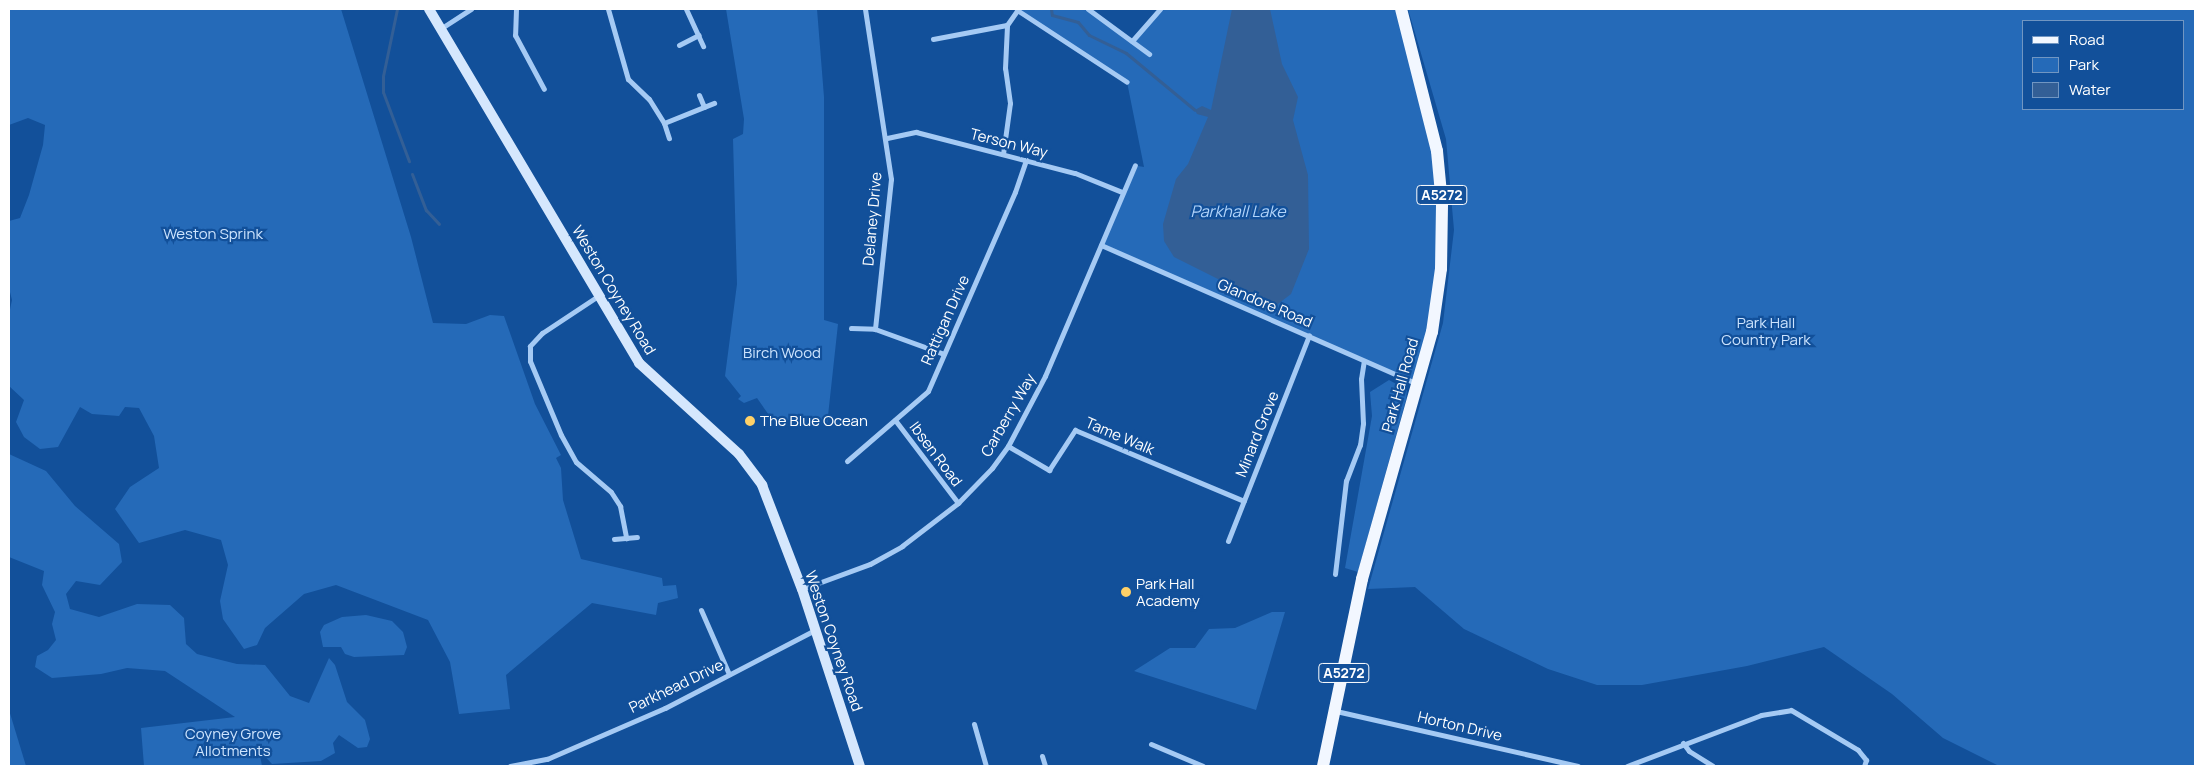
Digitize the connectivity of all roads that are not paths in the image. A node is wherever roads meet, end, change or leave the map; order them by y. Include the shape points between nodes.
1 (429, 9) edge
2 (471, 9) edge
3 (516, 9) edge
4 (608, 9) edge
5 (686, 9) edge
6 (865, 9) edge
7 (1088, 9) edge
8 (1160, 9) edge
9 (1401, 9) edge
10 (1017, 10) edge
11 (1007, 25) junction
12 (440, 28) junction
13 (699, 35) junction
14 (933, 39) dead end
15 (1132, 41) junction
16 (679, 45) dead end
17 (703, 46) dead end
18 (1149, 54) dead end
19 (1127, 82) dead end
20 (544, 88) dead end
21 (699, 96) dead end
22 (714, 103) dead end
23 (704, 107) junction
24 (664, 123) junction
25 (669, 138) dead end
26 (886, 138) junction
27 (1003, 154) junction
28 (1026, 160) junction
29 (1135, 165) dead end
30 (1122, 192) junction
31 (1101, 245) junction
32 (598, 296) junction
33 (851, 328) dead end
34 (875, 329) junction
35 (1309, 335) junction
36 (944, 354) junction
37 (1364, 361) junction
38 (1418, 384) junction
39 (895, 420) junction
40 (1008, 446) junction
41 (847, 461) dead end
42 (1244, 501) junction
43 (958, 503) junction
44 (637, 537) dead end
45 (626, 538) junction
46 (614, 539) dead end
47 (1228, 541) dead end
48 (1334, 574) dead end
49 (802, 589) junction
50 (702, 610) dead end
51 (815, 630) junction
52 (729, 674) junction
53 (1336, 710) junction
54 (974, 724) dead end
55 (1683, 743) junction
56 (1151, 744) dead end
57 (1042, 756) dead end
58 (537, 765) edge
59 (1197, 765) edge
60 (510, 766) edge
61 (860, 766) edge
62 (986, 766) edge
63 (1045, 766) edge
64 (1203, 766) edge
65 (1323, 766) edge
66 (1578, 766) edge
67 (1627, 766) edge
68 (1713, 766) edge
69 (1864, 766) edge

1 - 12 street, Weston Coyney Road
2 - 12 street
3 - 20 street via 515,35
4 - 24 street via 628,79 649,99
5 - 13 street
6 - 26 street, Delaney Drive
7 - 15 street
8 - 15 street
9 - 38 main road, Park Hall Road / A5272 via 1431,120 1442,204 1441,269 1432,332
10 - 11 street
10 - 19 street
11 - 14 street
11 - 27 street via 1006,68 1010,108
12 - 32 street, Weston Coyney Road
13 - 16 street
13 - 17 street
15 - 18 street
21 - 23 street
22 - 23 street
23 - 24 street
24 - 25 street
26 - 27 street, Terson Way via 916,132
26 - 34 street, Delaney Drive via 890,179
27 - 28 street, Terson Way
28 - 30 street, Terson Way via 1075,173
28 - 36 street, Rattigan Drive
29 - 30 street, Carberry Way
30 - 31 street, Carberry Way
31 - 35 street, Glandore Road
31 - 40 street, Carberry Way via 1045,376
32 - 45 street via 542,333 530,346 530,360 561,435 576,462 611,492 620,506
32 - 49 street, Weston Coyney Road via 639,363 739,454 762,485
33 - 34 street
34 - 36 street
35 - 37 street, Glandore Road
35 - 42 street, Minard Grove
36 - 39 street, Rattigan Drive via 928,391
37 - 38 street, Glandore Road
37 - 48 street, Park Hall Road via 1360,445 1346,481
38 - 53 main road, Park Hall Road / A5272 via 1362,579
39 - 41 street, Rattigan Drive
39 - 43 street, Ibsen Road
40 - 42 street, Tame Walk via 1049,470 1075,430
40 - 43 street, Carberry Way
42 - 47 street, Minard Grove
43 - 49 street, Carberry Way via 902,546 870,564
44 - 45 street
45 - 46 street
49 - 51 street, Weston Coyney Road
50 - 52 street
51 - 52 street, Parkhead Drive
51 - 61 street, Weston Coyney Road
52 - 58 street, Parkhead Drive via 665,708
53 - 65 main road, Park Hall Road / A5272
53 - 66 street, Horton Drive
54 - 62 street
55 - 67 street
55 - 68 street via 1689,751
55 - 69 street via 1761,715 1791,710 1846,741 1866,760
56 - 59 street
57 - 63 street
58 - 60 street, Parkhead Drive
59 - 64 street

